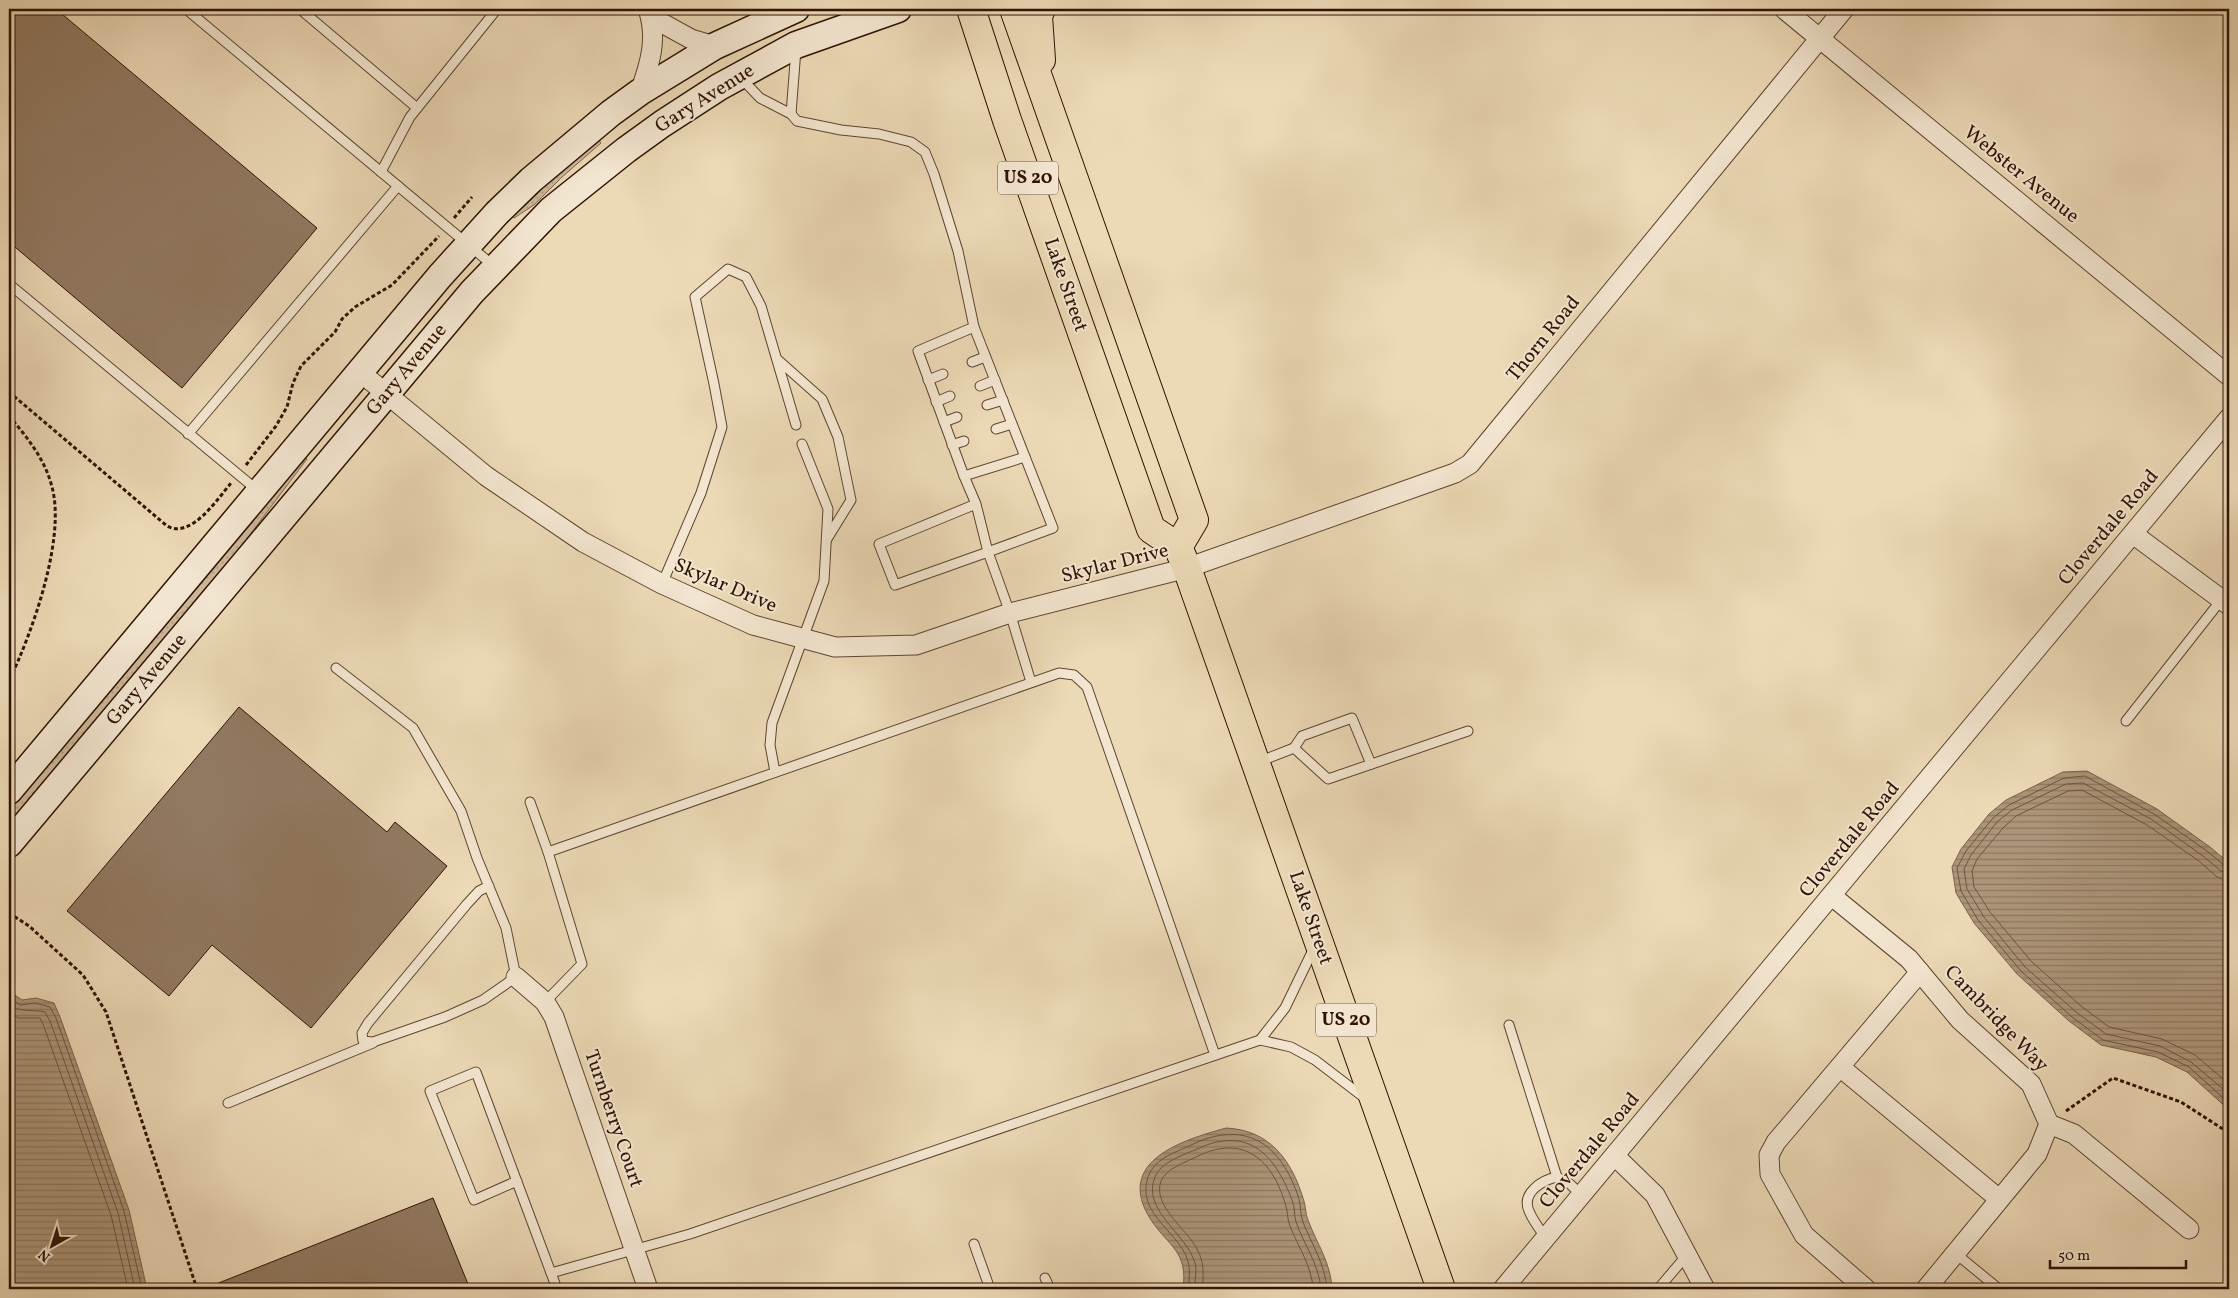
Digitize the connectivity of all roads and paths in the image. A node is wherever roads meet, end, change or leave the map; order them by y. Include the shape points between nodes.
1 (186, 9) edge
2 (300, 9) edge
3 (317, 9) edge
4 (497, 9) edge
5 (796, 9) edge
6 (898, 9) edge
7 (971, 9) edge
8 (1014, 9) edge
9 (1041, 9) edge
10 (1784, 9) edge
11 (1844, 9) edge
12 (649, 13) edge
13 (310, 17) junction
14 (1820, 38) junction
15 (796, 45) junction
16 (715, 46) junction
17 (740, 76) junction
18 (640, 92) junction
19 (1046, 104) junction
20 (417, 108) junction
21 (791, 114) junction
22 (381, 172) junction
23 (398, 186) junction
24 (468, 244) junction
25 (424, 253) dead end
26 (495, 267) junction
27 (9, 284) edge
28 (974, 326) junction
29 (985, 357) junction
30 (777, 359) junction
31 (972, 362) dead end
32 (360, 372) junction
33 (943, 374) dead end
34 (2229, 376) edge
35 (928, 380) junction
36 (995, 380) junction
37 (980, 386) dead end
38 (9, 392) edge
39 (386, 396) junction
40 (950, 396) dead end
41 (1002, 400) junction
42 (936, 402) junction
43 (987, 405) dead end
44 (9, 416) edge
45 (957, 417) dead end
46 (2229, 418) edge
47 (944, 422) junction
48 (1012, 424) junction
49 (796, 425) dead end
50 (996, 430) dead end
51 (188, 434) junction
52 (964, 440) dead end
53 (802, 444) dead end
54 (952, 445) junction
55 (254, 456) dead end
56 (1025, 456) junction
57 (964, 476) junction
58 (225, 491) dead end
59 (260, 492) junction
60 (976, 504) junction
61 (2133, 534) junction
62 (826, 539) junction
63 (988, 552) junction
64 (1182, 558) junction
65 (662, 584) junction
66 (2227, 598) edge
67 (1010, 613) junction
68 (804, 639) junction
69 (336, 668) dead end
70 (9, 681) edge
71 (1031, 682) junction
72 (2126, 720) dead end
73 (1468, 731) dead end
74 (1294, 748) junction
75 (1255, 763) junction
76 (1371, 764) junction
77 (776, 772) junction
78 (9, 791) edge
79 (530, 802) dead end
80 (9, 844) edge
81 (548, 852) junction
82 (489, 886) junction
83 (1832, 896) junction
84 (9, 913) edge
85 (1318, 941) junction
86 (1920, 972) junction
87 (516, 977) junction
88 (545, 1002) junction
89 (1509, 1025) dead end
90 (1260, 1040) junction
91 (373, 1042) junction
92 (1215, 1055) junction
93 (1840, 1067) junction
94 (228, 1103) dead end
95 (1377, 1108) junction
96 (2049, 1124) junction
97 (2229, 1133) edge
98 (1616, 1156) junction
99 (1557, 1177) junction
100 (517, 1181) junction
101 (1582, 1196) junction
102 (1999, 1199) junction
103 (2189, 1229) dead end
104 (1546, 1239) junction
105 (974, 1244) dead end
106 (634, 1249) junction
107 (1955, 1253) junction
108 (1687, 1255) junction
109 (551, 1273) junction
110 (1045, 1278) dead end
111 (197, 1289) edge
112 (557, 1289) edge
113 (648, 1289) edge
114 (990, 1289) edge
115 (1050, 1289) edge
116 (1441, 1289) edge
117 (1503, 1289) edge
118 (1658, 1289) edge
119 (1705, 1289) edge
120 (1866, 1289) edge
121 (1926, 1289) edge
122 (1998, 1289) edge

1 - 22 lane
2 - 13 lane
3 - 13 lane
4 - 20 lane
5 - 16 main road, Gary Avenue
6 - 15 main road, Gary Avenue
7 - 64 main road, Lake Street / US 20 via 1151,529
8 - 19 main road, US 20
9 - 19 main road via 1038,16
10 - 14 street, Webster Avenue
11 - 14 street, Thorn Road
12 - 16 street via 691,40
12 - 18 street via 653,50
13 - 20 lane
14 - 34 street, Webster Avenue
14 - 64 street, Thorn Road via 1470,464 1455,473
15 - 17 main road, Gary Avenue
15 - 21 lane
16 - 18 main road, Gary Avenue
17 - 21 lane via 760,98
17 - 26 main road, Gary Avenue via 626,150 551,210
18 - 24 main road, Gary Avenue via 530,180
19 - 64 main road, US 20 via 1194,520
20 - 22 lane
21 - 28 lane via 797,121 911,142 924,152 958,251
22 - 23 lane
23 - 24 lane
23 - 51 lane
24 - 26 lane
24 - 32 main road, Gary Avenue
25 - 55 path via 392,285 355,307 301,366 287,407
26 - 39 main road, Gary Avenue
27 - 51 lane
28 - 29 lane
28 - 35 lane via 918,350
29 - 31 lane
29 - 36 lane
30 - 49 lane
30 - 62 lane via 822,399 838,437 851,500
30 - 65 lane via 757,299 746,277 728,269 695,297 722,426 702,493
32 - 39 street, Skylar Drive
32 - 59 main road, Gary Avenue
33 - 35 lane
35 - 42 lane
36 - 37 lane
36 - 41 lane
38 - 58 path via 174,530 190,527
39 - 65 street, Skylar Drive via 486,476 583,542
39 - 80 main road, Gary Avenue
40 - 42 lane
41 - 43 lane
41 - 48 lane
42 - 47 lane
44 - 70 path via 46,469 52,488 55,525 33,622
45 - 47 lane
46 - 61 street, Cloverdale Road
47 - 54 lane
48 - 50 lane
48 - 56 lane
51 - 59 lane
52 - 54 lane
53 - 62 lane via 828,510
54 - 57 lane
56 - 57 lane
56 - 63 lane via 1053,528
57 - 60 lane
59 - 78 main road, Gary Avenue
60 - 63 lane
60 - 63 lane via 880,544 895,585
61 - 66 street
61 - 83 street, Cloverdale Road
62 - 68 lane via 824,582
63 - 67 lane
64 - 67 street, Skylar Drive
64 - 75 main road, Lake Street / US 20
65 - 68 street, Skylar Drive via 753,626
66 - 72 lane
67 - 68 street, Skylar Drive via 916,645 835,647
67 - 71 lane
68 - 77 lane via 772,723 770,745
69 - 82 lane via 413,728 461,811
71 - 77 lane
71 - 92 lane via 1059,672 1074,675 1087,687
73 - 76 lane
74 - 75 lane
74 - 76 lane via 1328,779
74 - 76 lane via 1302,736 1352,718
75 - 85 main road, Lake Street / US 20
77 - 81 lane
79 - 81 lane
81 - 88 lane via 582,964
82 - 87 lane via 506,928
82 - 91 lane via 467,904 368,1023 362,1033 363,1041
83 - 86 street, Cambridge Way
83 - 98 street, Cloverdale Road
84 - 111 path via 83,975 106,1012
85 - 90 lane via 1285,1008
85 - 95 main road, Lake Street / US 20
86 - 93 street
86 - 96 street, Cambridge Way via 1960,1020 2031,1084
87 - 88 street, Turnberry Court
87 - 91 lane via 483,1000
88 - 106 street, Turnberry Court via 554,1017
89 - 99 lane
90 - 92 lane
90 - 95 lane via 1291,1047 1315,1060
91 - 94 lane
92 - 106 lane via 690,1234
93 - 102 street
93 - 120 street via 1776,1142 1769,1155 1770,1174 1804,1235
95 - 116 main road, Lake Street / US 20
96 - 97 path via 2113,1078 2181,1102
96 - 102 street via 2036,1154
96 - 103 street via 2074,1134
98 - 101 street, Cloverdale Road
98 - 108 street via 1655,1195
99 - 101 lane
99 - 104 lane via 1545,1180 1528,1199 1528,1210
100 - 100 lane via 476,1072 430,1091 474,1200
100 - 109 lane
101 - 104 street, Cloverdale Road
102 - 107 street
104 - 117 street, Cloverdale Road
105 - 114 lane
106 - 109 lane
106 - 113 street, Turnberry Court
107 - 121 street
107 - 122 lane
108 - 118 lane
108 - 119 street
109 - 112 lane
110 - 115 lane

